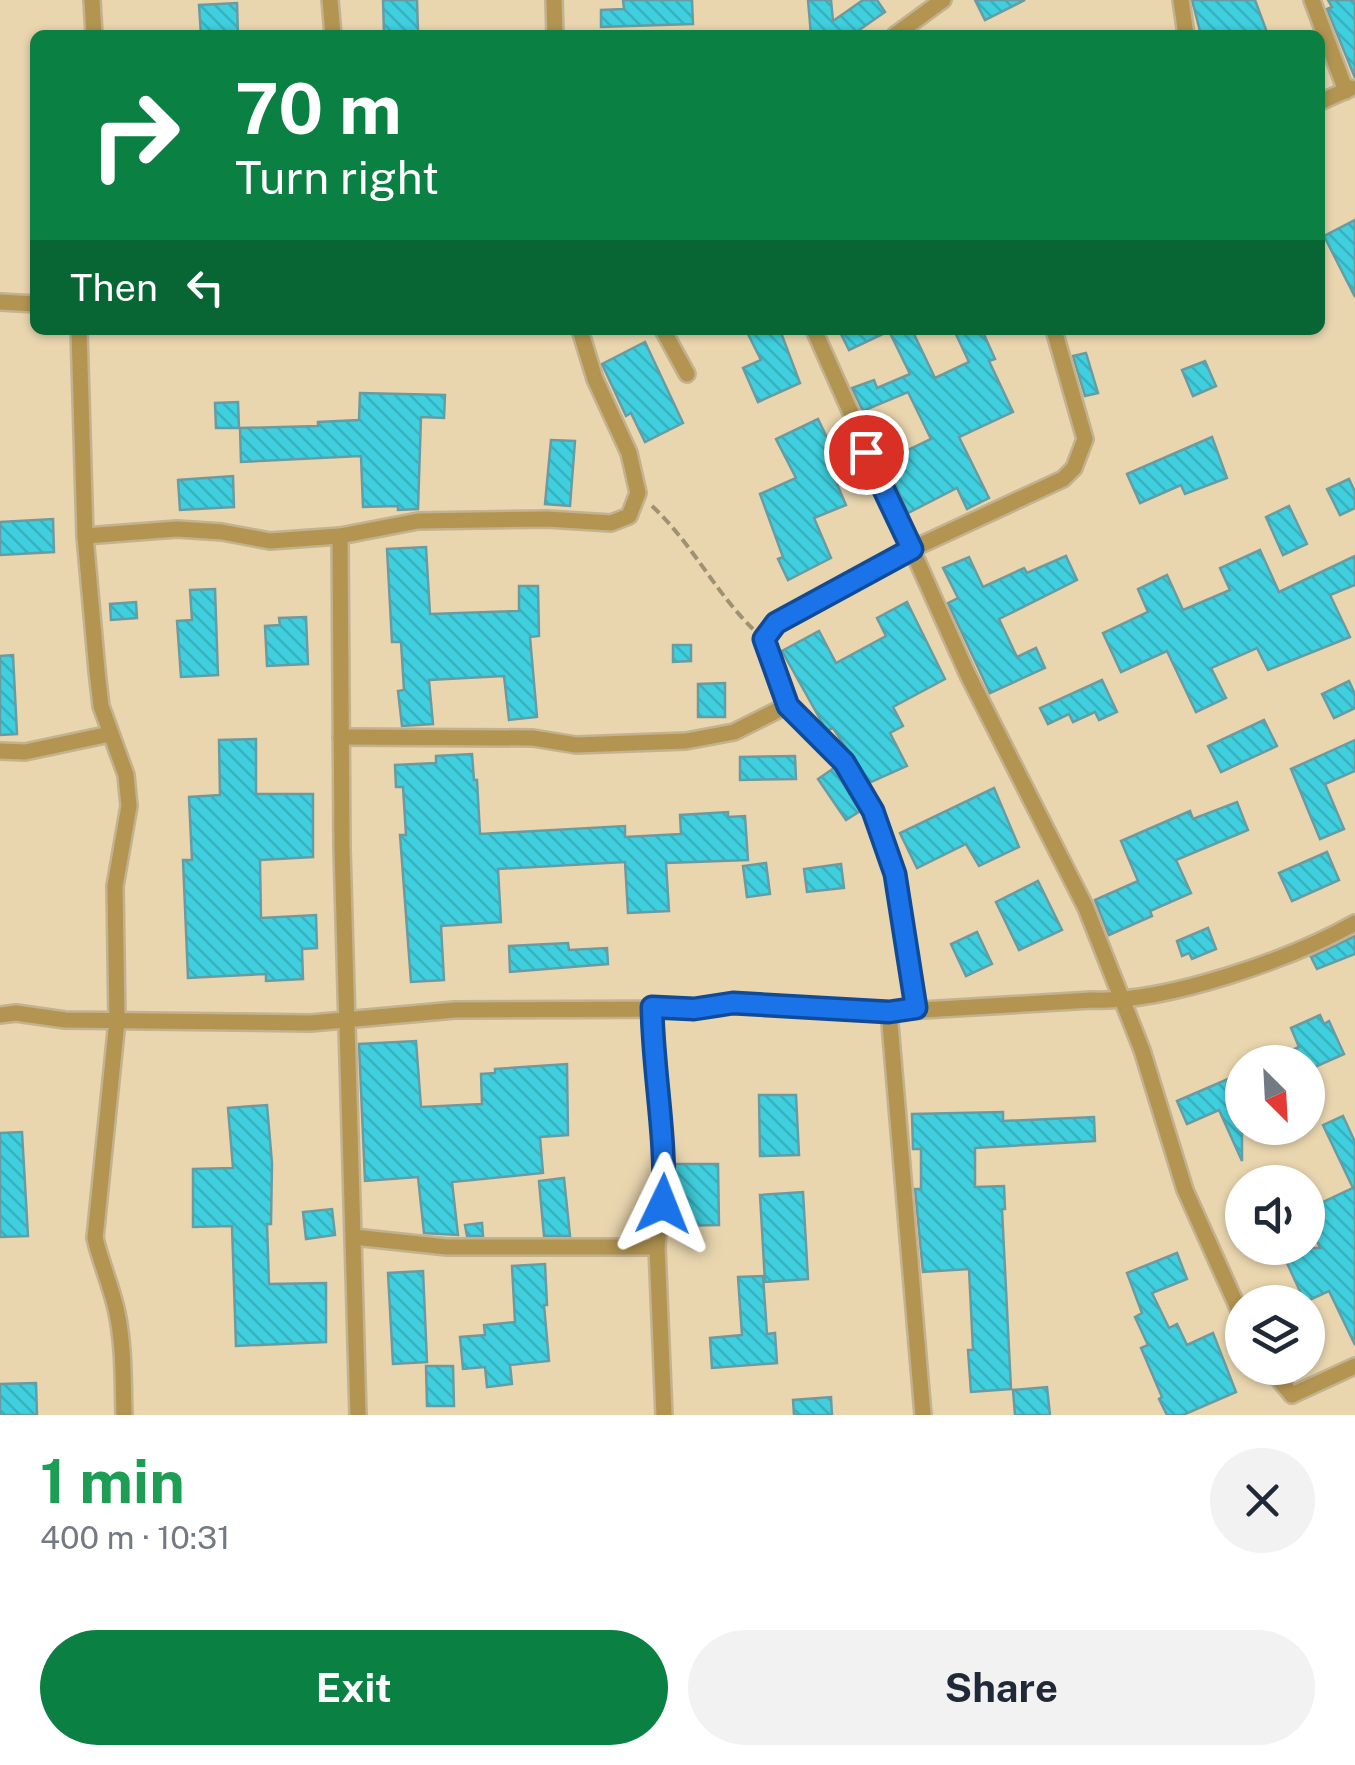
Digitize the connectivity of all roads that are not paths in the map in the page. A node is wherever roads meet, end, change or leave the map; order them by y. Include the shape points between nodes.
1 (92, 0) edge
2 (330, 0) edge
3 (554, 0) edge
4 (943, 0) edge
5 (1180, 0) edge
6 (1312, 0) edge
7 (94, 30) edge
8 (332, 30) edge
9 (555, 30) edge
10 (904, 30) edge
11 (1185, 30) edge
12 (1351, 89) edge
13 (1325, 100) edge
14 (0, 302) edge
15 (30, 304) edge
16 (79, 335) edge
17 (582, 335) edge
18 (667, 335) edge
19 (816, 335) edge
20 (1055, 335) edge
21 (687, 374) dead end
22 (85, 536) junction
23 (340, 536) junction
24 (912, 549) junction
25 (788, 706) junction
26 (110, 734) junction
27 (341, 737) junction
28 (0, 752) edge
29 (1355, 923) edge
30 (1124, 1002) junction
31 (652, 1007) junction
32 (916, 1008) junction
33 (889, 1012) junction
34 (0, 1015) edge
35 (348, 1020) junction
36 (117, 1021) junction
37 (354, 1236) junction
38 (657, 1248) junction
39 (1228, 1285) edge
40 (1355, 1366) edge
41 (1283, 1385) edge
42 (1292, 1395) junction
43 (124, 1415) edge
44 (358, 1415) edge
45 (664, 1415) edge
46 (923, 1415) edge
47 (1289, 1415) edge

1 - 7 street
2 - 8 street
3 - 9 street
4 - 10 street
5 - 11 street
6 - 12 street
12 - 13 street
14 - 15 street
16 - 22 street
17 - 23 street via 630,454 638,493 629,516 611,523 418,522
18 - 21 street
19 - 24 street
20 - 24 street via 1086,439 1074,468 1064,479
22 - 23 street via 177,530 270,541
22 - 26 street via 99,688
23 - 27 street
24 - 25 street via 776,623 764,639
24 - 30 street via 1086,908
25 - 27 street via 734,732 686,742
25 - 32 street via 844,762 873,811 895,874
26 - 28 street
26 - 36 street via 129,806 115,886
27 - 35 street
29 - 30 street via 1238,972
30 - 32 street
30 - 39 street via 1185,1190
31 - 33 street via 733,1003
31 - 35 street via 455,1010
31 - 38 street via 665,1172
32 - 33 street
33 - 46 street
34 - 36 street
35 - 36 street
35 - 37 street
36 - 43 street via 96,1238 120,1328
37 - 38 street via 448,1247
37 - 44 street
38 - 45 street
40 - 42 street
41 - 42 street
42 - 47 street

